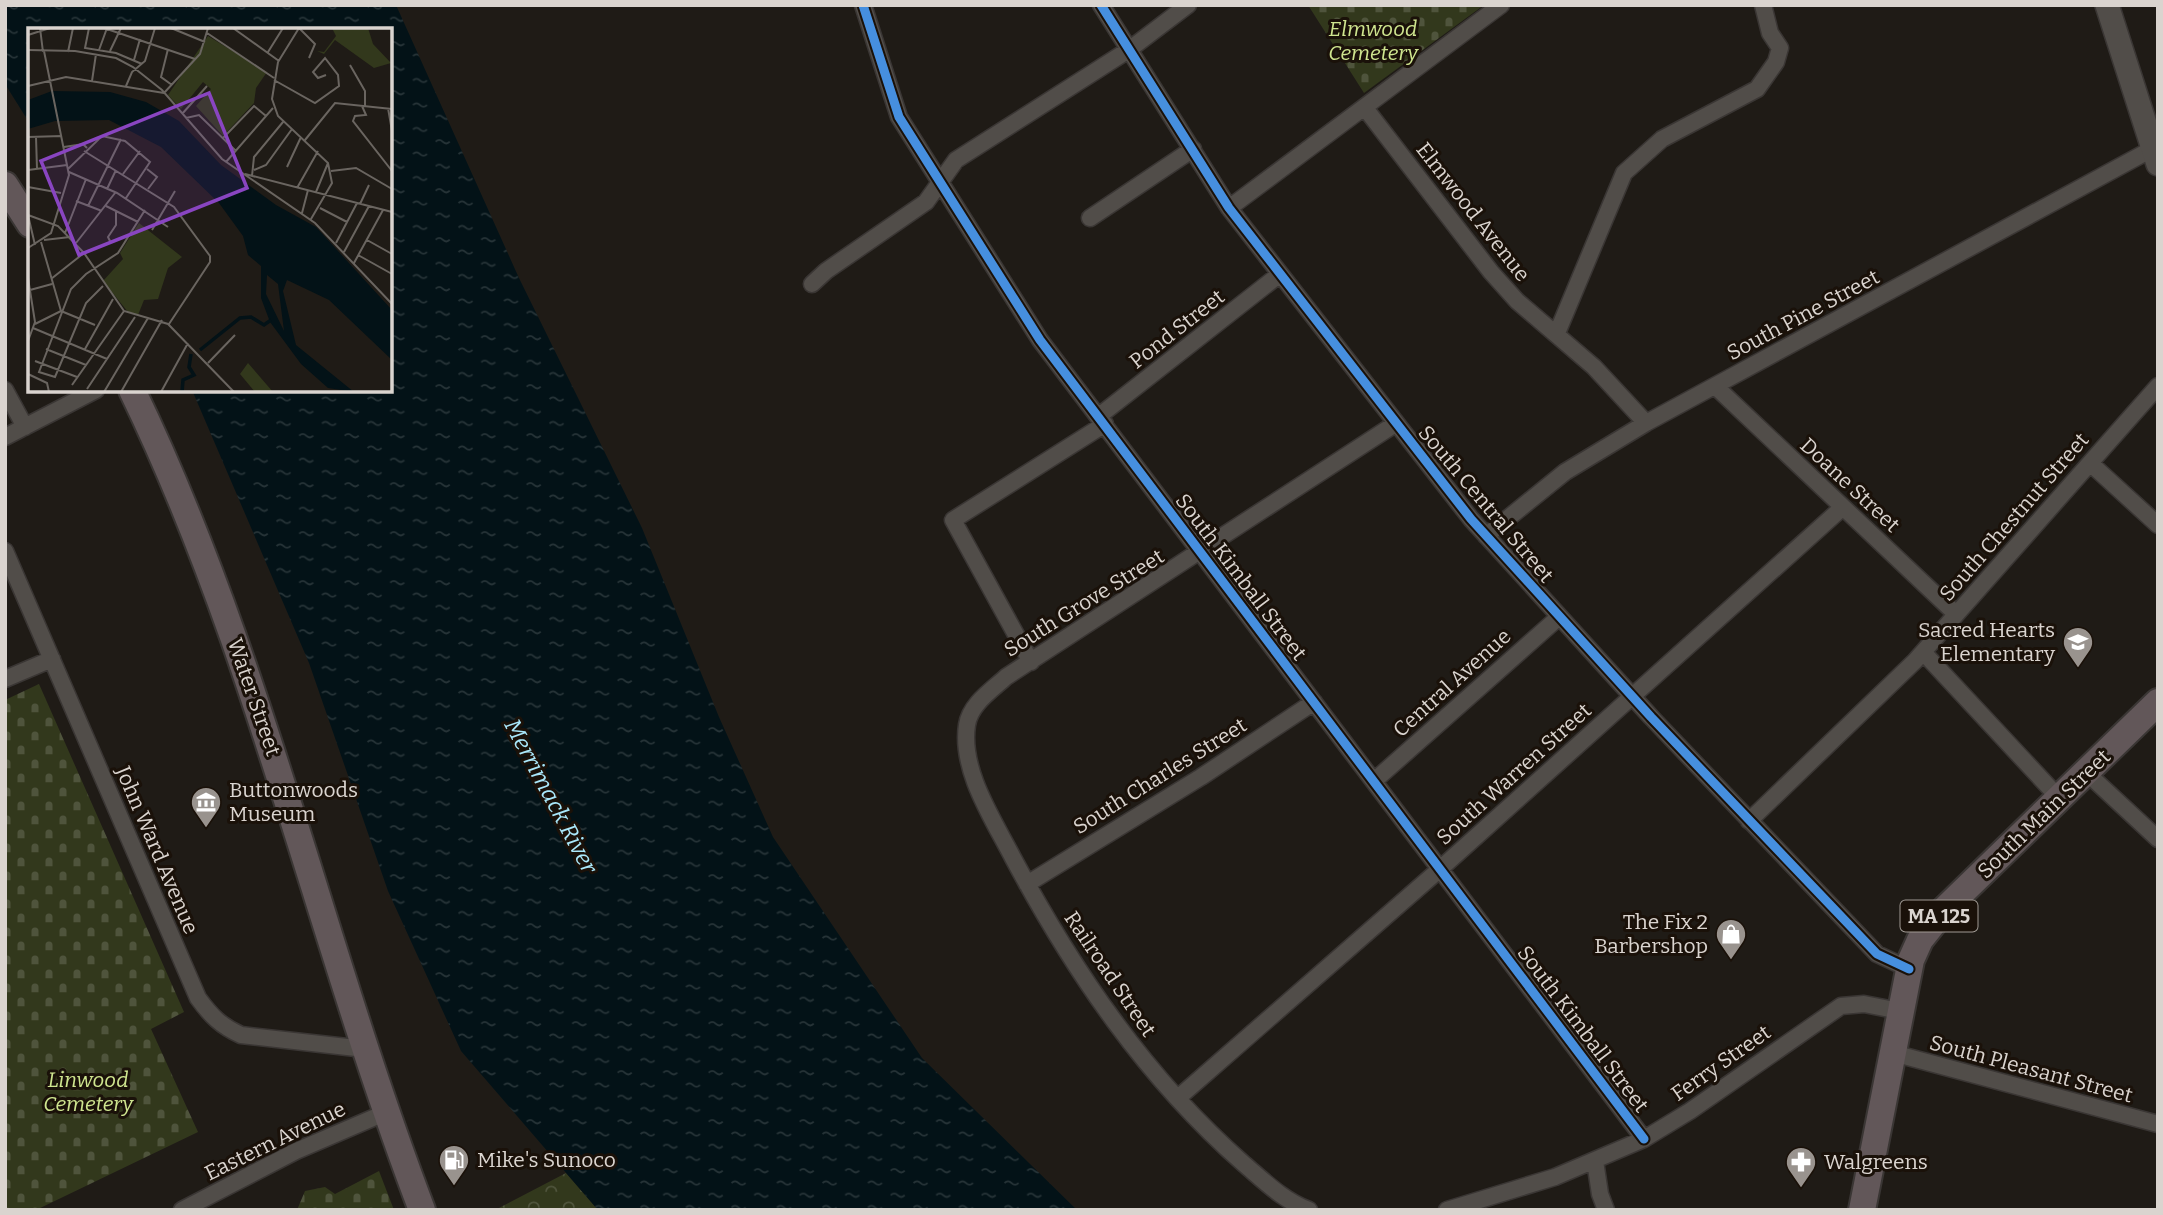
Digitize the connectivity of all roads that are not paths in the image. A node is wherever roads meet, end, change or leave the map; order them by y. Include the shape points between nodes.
1 (863, 5) edge
2 (1101, 5) edge
3 (1188, 5) edge
4 (1501, 5) edge
5 (1763, 5) edge
6 (2107, 5) edge
7 (1130, 49) junction
8 (1365, 108) junction
9 (1193, 149) junction
10 (2155, 156) edge
11 (941, 182) junction
12 (5, 186) edge
13 (1229, 208) junction
14 (1090, 218) dead end
15 (28, 221) edge
16 (1280, 274) junction
17 (812, 284) dead end
18 (1558, 333) junction
19 (1715, 386) junction
20 (2158, 386) edge
21 (5, 390) edge
22 (92, 392) edge
23 (133, 392) edge
24 (1102, 420) junction
25 (1646, 423) junction
26 (1395, 424) junction
27 (24, 427) junction
28 (5, 437) edge
29 (2090, 463) junction
30 (1843, 507) junction
31 (2158, 526) edge
32 (1486, 536) junction
33 (5, 551) edge
34 (1201, 553) junction
35 (1956, 614) junction
36 (1559, 617) junction
37 (1923, 652) junction
38 (52, 659) junction
39 (1031, 662) junction
40 (5, 679) edge
41 (1632, 697) junction
42 (1314, 702) junction
43 (2158, 702) edge
44 (975, 706) joint
45 (2087, 773) junction
46 (1374, 781) junction
47 (2060, 799) junction
48 (1749, 821) junction
49 (2158, 839) edge
50 (1440, 869) junction
51 (1027, 884) junction
52 (1909, 969) junction
53 (1900, 1011) junction
54 (365, 1049) junction
55 (1893, 1053) junction
56 (1179, 1097) junction
57 (387, 1112) junction
58 (2158, 1124) edge
59 (1644, 1139) junction
60 (1595, 1161) junction
61 (182, 1210) edge
62 (422, 1210) edge
63 (1309, 1210) edge
64 (1447, 1210) edge
65 (1606, 1210) edge
66 (1862, 1210) edge

1 - 11 street, South Kimball Street via 899,117
2 - 7 street, South Central Street
3 - 7 street
4 - 8 street
5 - 18 street via 1770,33 1780,48 1768,77 1757,89 1662,139 1625,173
6 - 10 main road
7 - 9 street, South Central Street
7 - 11 street via 956,160
8 - 13 street
8 - 18 street, Elmwood Avenue via 1491,272 1517,301
9 - 13 street, South Central Street
9 - 14 street
10 - 19 street, South Pine Street
11 - 17 street via 926,202
11 - 24 street, South Kimball Street via 1040,340
12 - 15 main road
13 - 16 street, South Central Street
16 - 24 street, Pond Street
16 - 26 street, South Central Street
18 - 25 street, Elmwood Avenue
19 - 25 street, South Pine Street
19 - 30 street, Doane Street
20 - 29 street, South Chestnut Street
21 - 27 street
22 - 27 street
23 - 54 main road, Water Street via 175,483 237,645
24 - 34 street, South Kimball Street
24 - 39 street, Pond Street via 953,520
25 - 32 street, South Pine Street via 1565,472
26 - 32 street, South Central Street
26 - 34 street, South Grove Street
27 - 28 street
29 - 31 street
29 - 35 street, South Chestnut Street
30 - 35 street, Doane Street
30 - 41 street, South Warren Street
32 - 36 street, South Central Street
33 - 38 street, John Ward Avenue
34 - 39 street, South Grove Street
34 - 42 street, South Kimball Street
35 - 37 street, South Chestnut Street
36 - 41 street, South Central Street
36 - 46 street, Central Avenue
37 - 47 street
37 - 48 street, South Chestnut Street
38 - 40 street
38 - 54 street, John Ward Avenue via 198,998 211,1016 241,1035
39 - 44 street, South Grove Street via 1006,677
41 - 48 street, South Central Street
41 - 50 street, South Warren Street
42 - 46 street, South Kimball Street
42 - 51 street, South Charles Street
43 - 45 main road, South Main Street / MA 125
44 - 51 street, Railroad Street via 967,722 971,766
45 - 47 main road, South Main Street / MA 125
45 - 49 street
46 - 50 street, South Kimball Street
47 - 52 main road, South Main Street / MA 125 via 1932,923
48 - 52 street, South Central Street via 1877,954
50 - 56 street, South Warren Street
50 - 59 street, South Kimball Street
51 - 56 street, Railroad Street via 1105,1011
52 - 53 main road, South Main Street / MA 125
53 - 55 main road, South Main Street / MA 125
53 - 59 street, Ferry Street via 1864,1004 1841,1006
54 - 57 main road, Water Street
55 - 58 street, South Pleasant Street
55 - 66 main road, South Main Street / MA 125
56 - 63 street, Railroad Street via 1213,1137 1271,1188
57 - 61 street, Eastern Avenue via 296,1151
57 - 62 main road, Water Street
59 - 60 street, Ferry Street
60 - 64 street, Ferry Street
60 - 65 street

